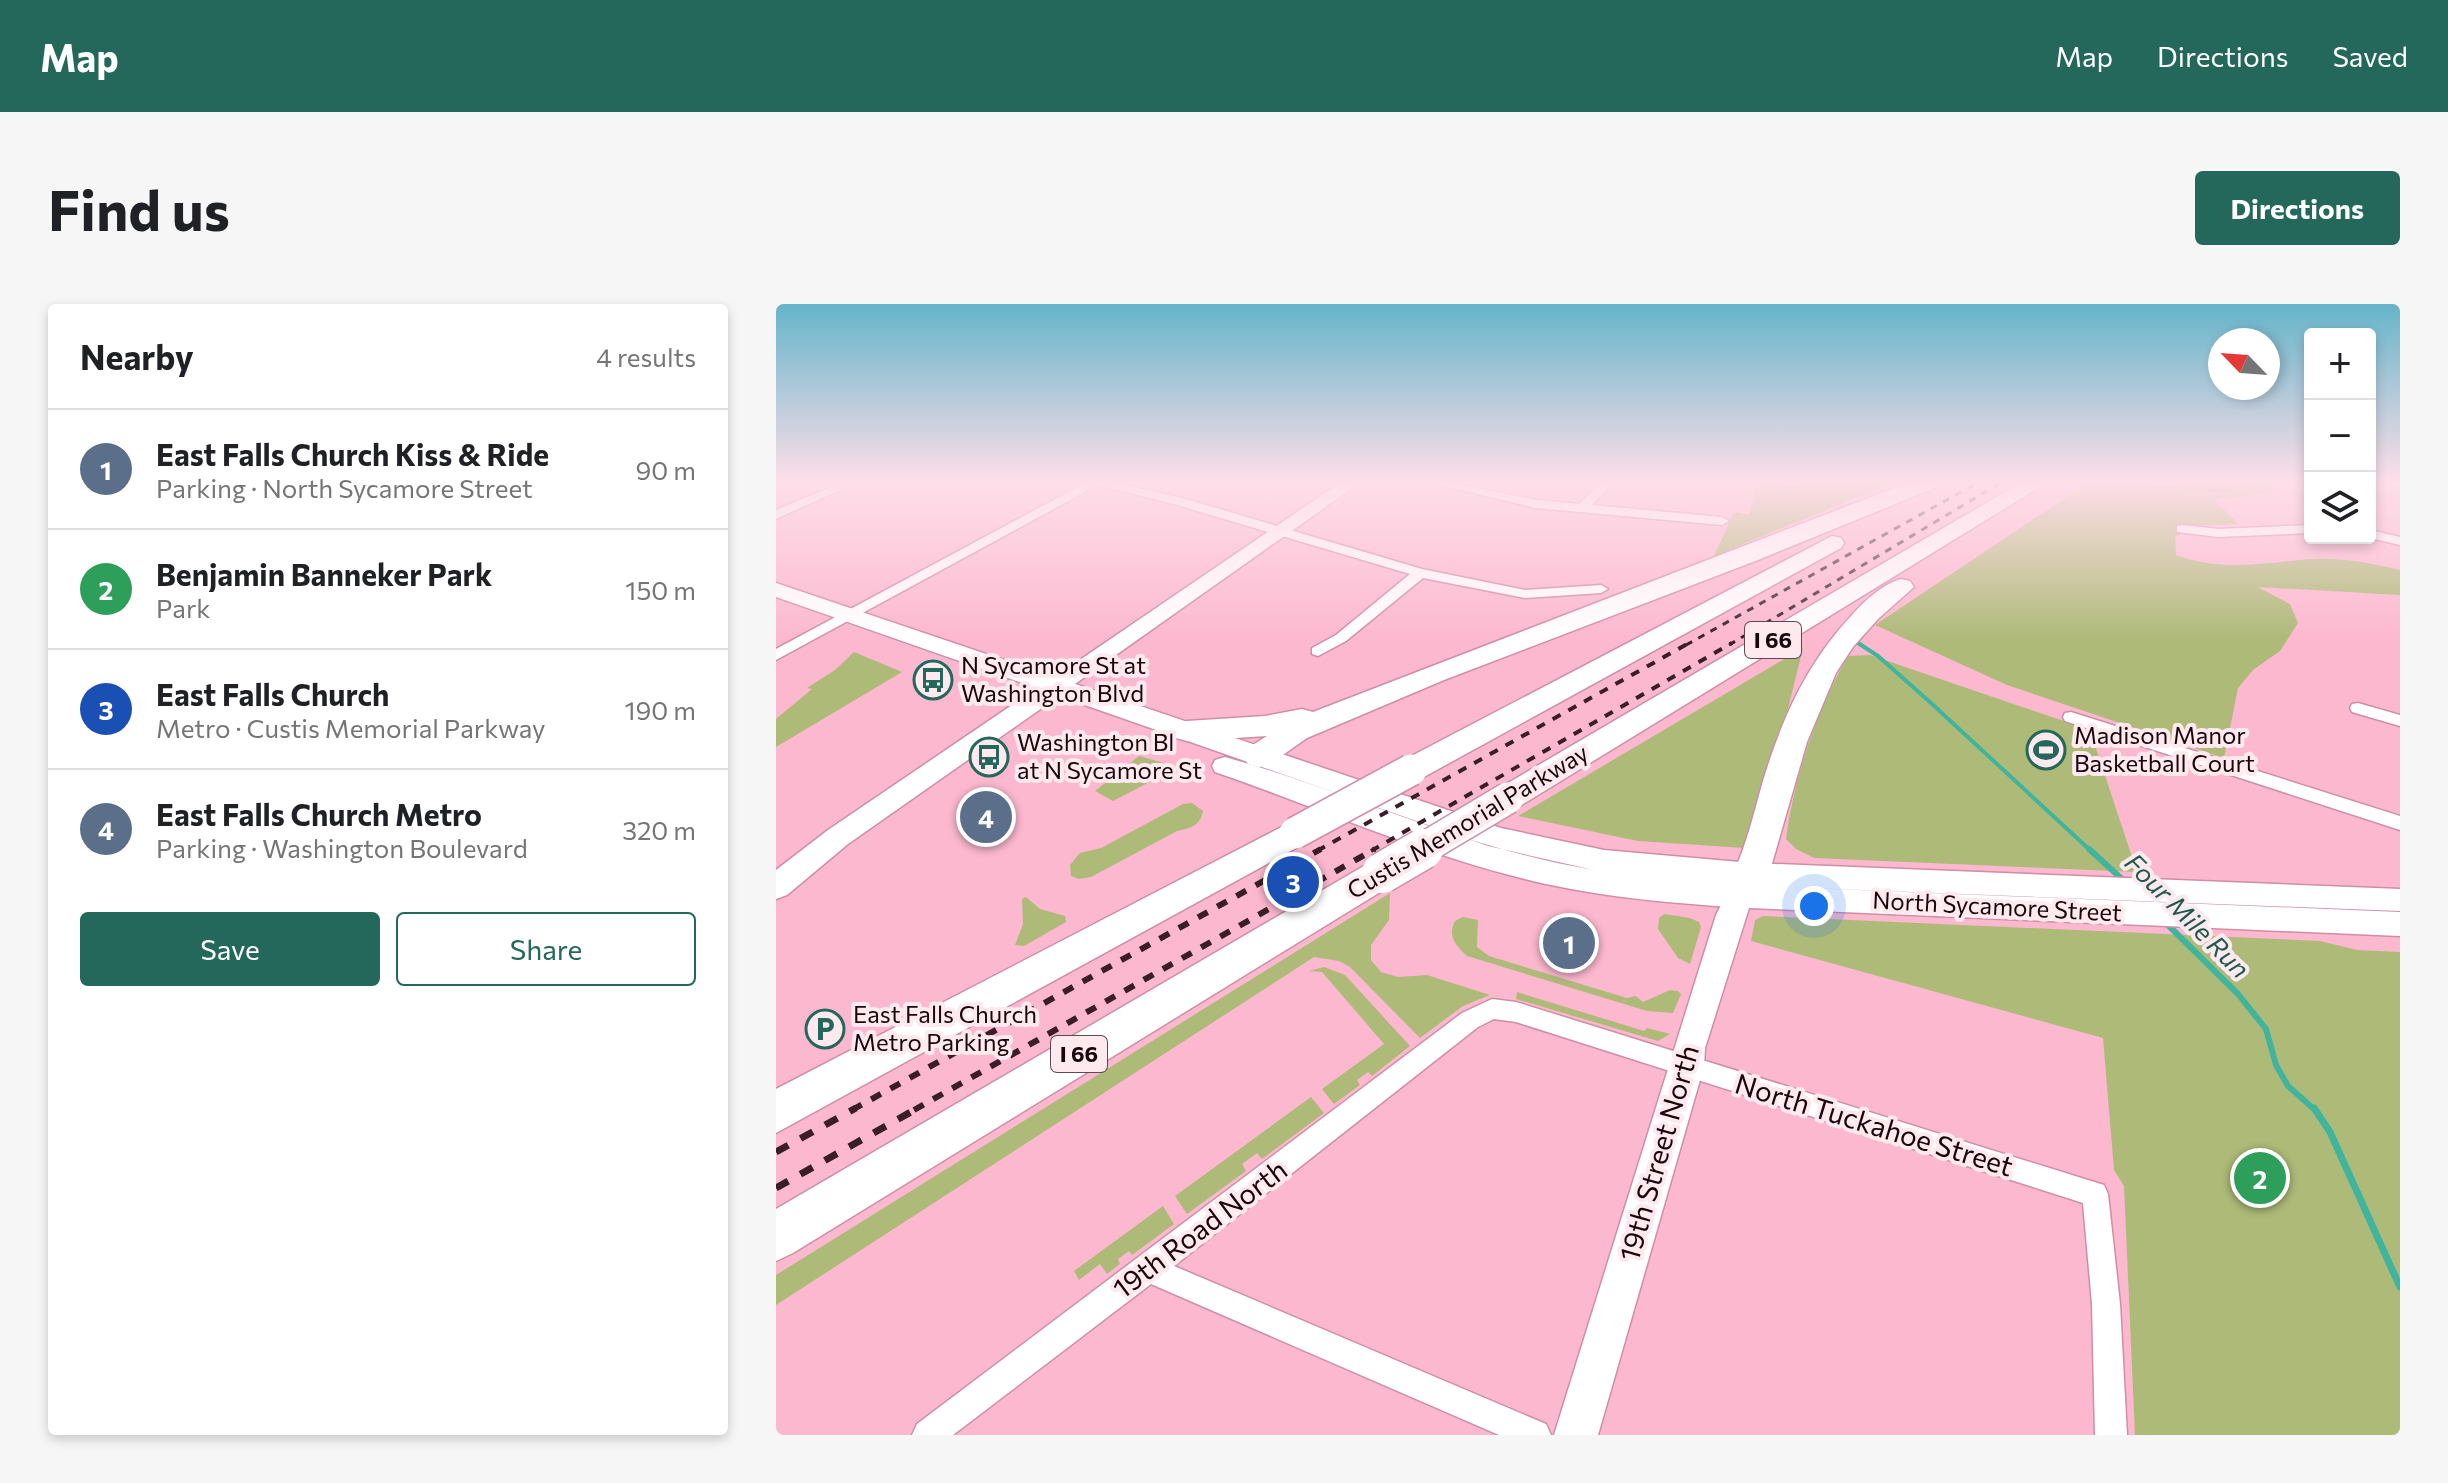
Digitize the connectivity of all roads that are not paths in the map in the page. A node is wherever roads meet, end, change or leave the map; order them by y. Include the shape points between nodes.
1 (999, 535) edge
2 (1274, 535) edge
3 (1288, 535) edge
4 (1799, 535) edge
5 (1848, 535) edge
6 (1949, 535) edge
7 (1977, 535) edge
8 (2376, 535) edge
9 (2400, 541) edge
10 (1420, 573) junction
11 (1601, 589) dead end
12 (776, 590) edge
13 (776, 607) edge
14 (841, 620) junction
15 (1318, 651) dead end
16 (776, 655) edge
17 (1399, 689) junction
18 (1048, 693) junction
19 (2358, 708) dead end
20 (2071, 717) dead end
21 (2400, 721) edge
22 (1187, 731) junction
23 (1249, 764) junction
24 (2400, 823) edge
25 (838, 837) junction
26 (776, 870) edge
27 (1745, 885) junction
28 (776, 887) edge
29 (2400, 900) edge
30 (2400, 924) edge
31 (1470, 1020) joint
32 (1687, 1066) junction
33 (776, 1112) edge
34 (776, 1236) edge
35 (1148, 1269) junction
36 (928, 1435) edge
37 (1535, 1435) edge
38 (1576, 1435) edge
39 (2111, 1435) edge

1 - 14 street
2 - 18 main road
3 - 10 street
4 - 17 highway
5 - 33 highway, I 66, bridge
6 - 34 highway, Custis Memorial Parkway / I 66, bridge
7 - 27 highway via 1882,600 1847,633 1805,705 1759,856
8 - 9 street
10 - 11 street via 1525,594
10 - 15 street
12 - 14 main road, North Sycamore Street
13 - 14 main road, North Sycamore Street
14 - 16 street
14 - 18 main road, North Sycamore Street
17 - 22 highway via 1289,723
17 - 23 highway via 1296,731
18 - 22 main road, North Sycamore Street
18 - 23 main road, North Sycamore Street
18 - 25 main road
19 - 21 street
20 - 24 street
22 - 23 main road, North Sycamore Street
23 - 27 main road, North Sycamore Street via 1449,846 1519,866 1628,887
25 - 26 main road
25 - 28 main road
27 - 29 main road, North Sycamore Street via 2068,886
27 - 30 main road, North Sycamore Street via 2098,912
27 - 32 main road, 19th Street North via 1729,921
31 - 32 street, North Tuckahoe Street via 1492,1009 1516,1012
31 - 35 street, 19th Road North
32 - 38 main road, 19th Street North
32 - 39 street, North Tuckahoe Street via 2095,1194
35 - 36 street, 19th Road North
35 - 37 street

